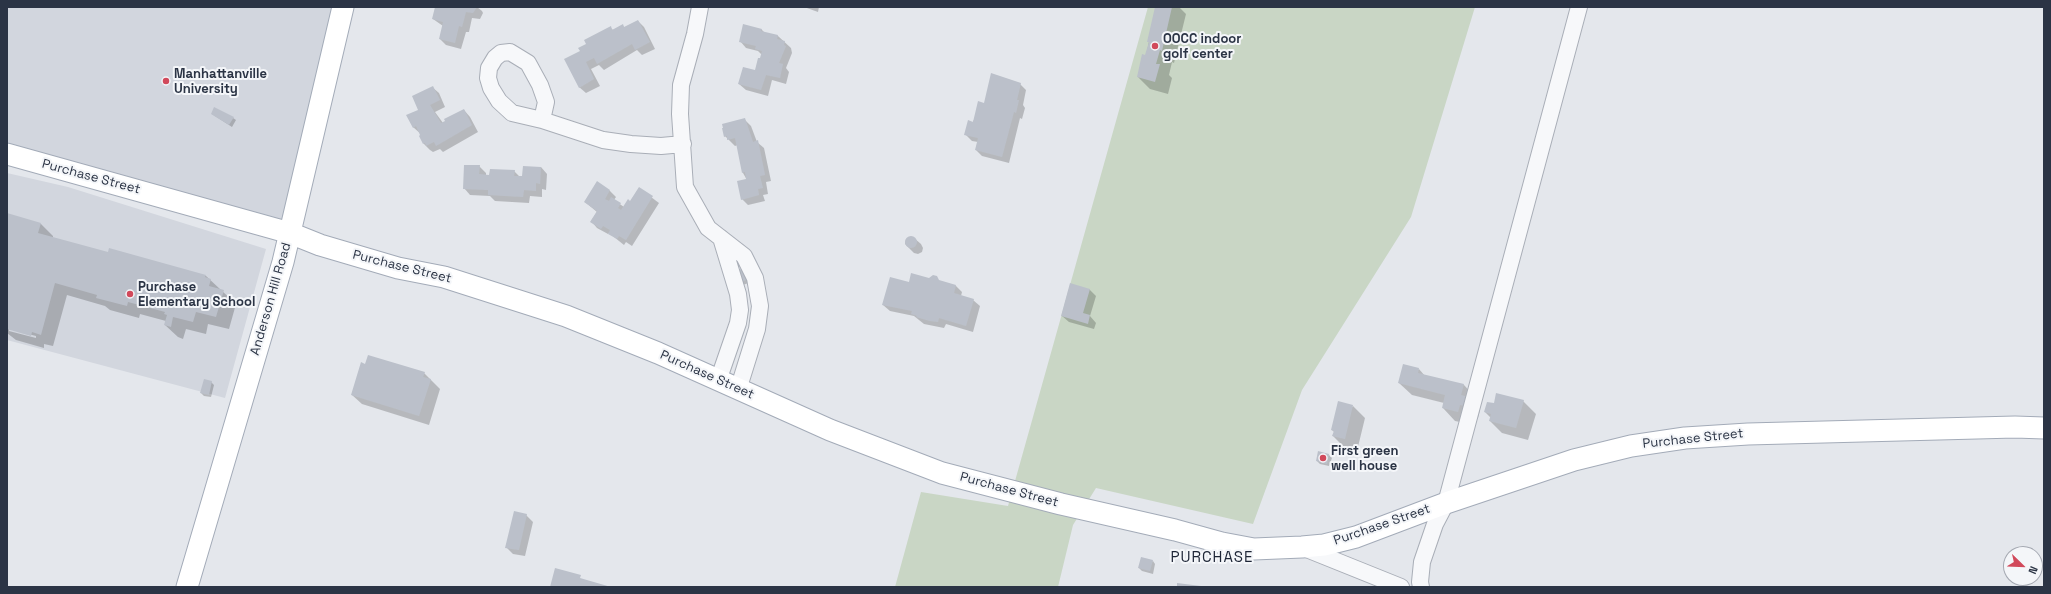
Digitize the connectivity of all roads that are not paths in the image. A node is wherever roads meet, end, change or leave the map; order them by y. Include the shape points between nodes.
1 (343, 7) edge
2 (700, 7) edge
3 (1579, 7) edge
4 (542, 120) dead end
5 (683, 144) junction
6 (7, 154) edge
7 (290, 233) junction
8 (721, 238) junction
9 (759, 296) junction
10 (739, 301) junction
11 (718, 381) junction
12 (738, 390) junction
13 (2044, 428) edge
14 (1446, 503) junction
15 (1302, 547) junction
16 (187, 587) edge
17 (1401, 587) edge
18 (1421, 587) edge

1 - 7 main road, Anderson Hill Road
2 - 5 street via 681,85
3 - 14 street
4 - 5 street via 603,140 661,146
5 - 8 street via 685,187 708,228
6 - 7 main road, Purchase Street
7 - 11 main road, Purchase Street via 320,245 398,268 444,277 566,316
7 - 16 main road, Anderson Hill Road
8 - 9 street via 744,256 755,278
8 - 10 street
9 - 10 street
9 - 12 street via 757,329
10 - 11 street via 738,323
11 - 12 main road, Purchase Street
12 - 15 main road, Purchase Street via 830,430 942,473 1222,543 1254,549
13 - 14 main road, Purchase Street via 1748,434 1685,438 1631,446 1574,460
14 - 15 main road, Purchase Street via 1356,537 1324,545
14 - 18 street via 1435,524 1422,562
15 - 17 street

